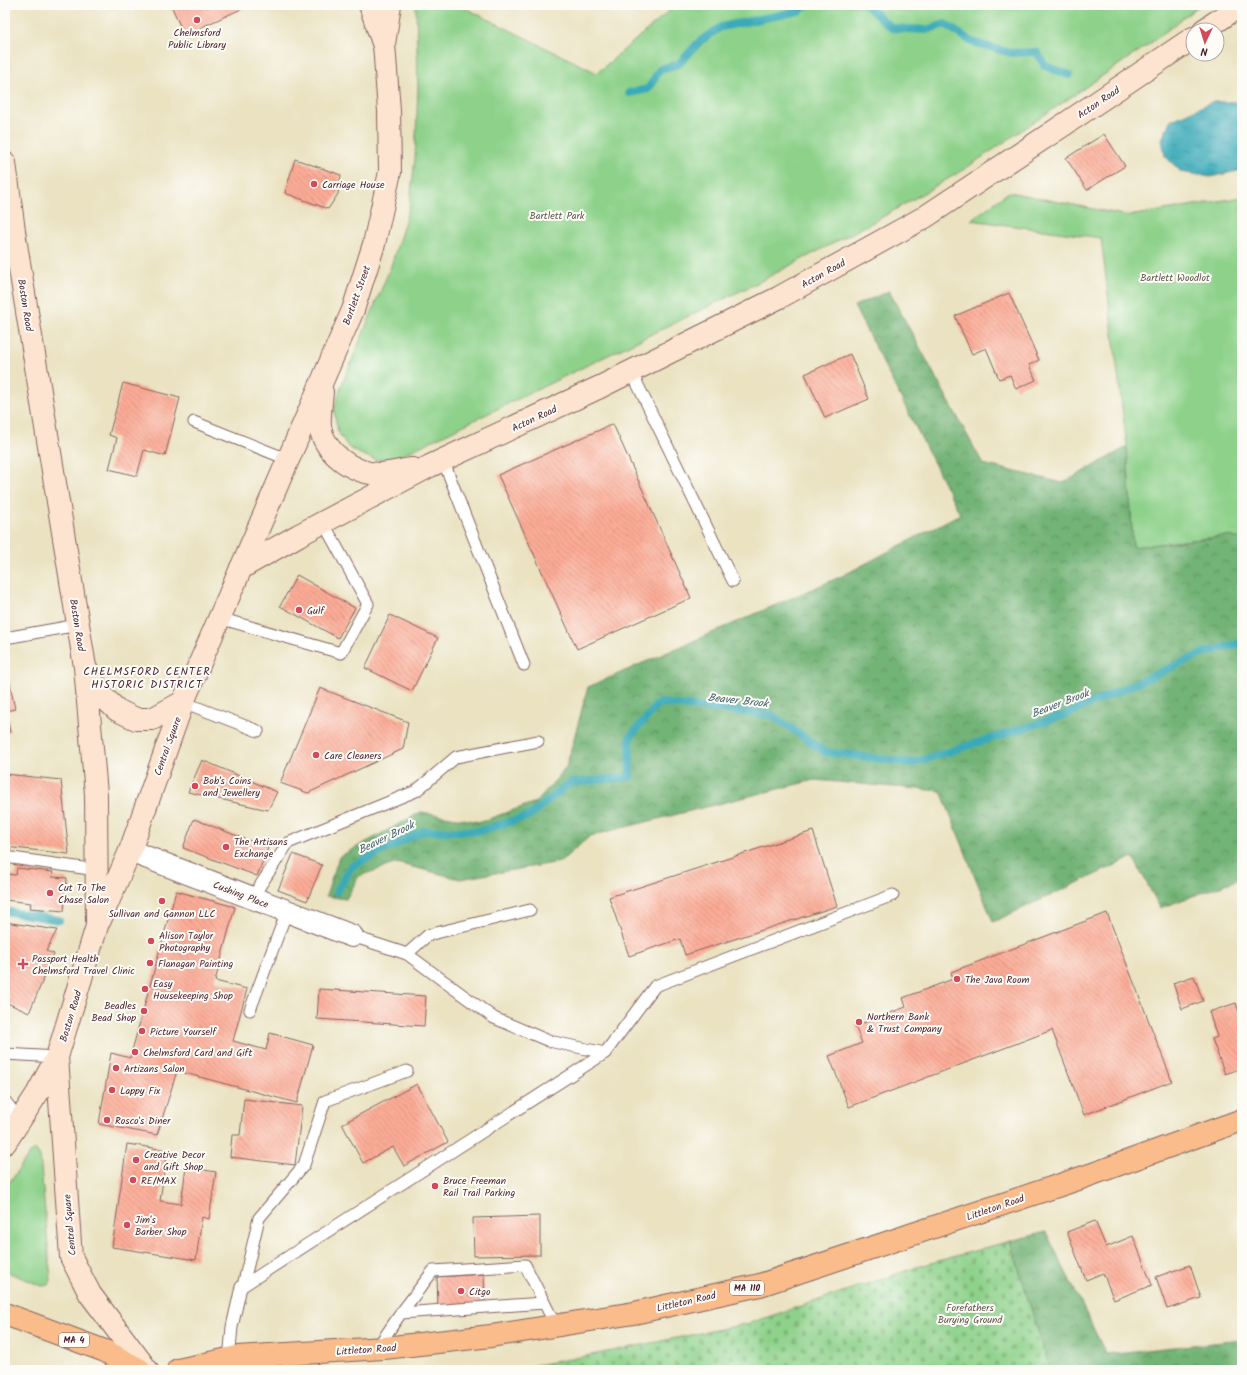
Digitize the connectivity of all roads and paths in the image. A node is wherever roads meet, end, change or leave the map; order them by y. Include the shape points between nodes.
1 (370, 5) edge
2 (390, 5) edge
3 (1241, 5) edge
4 (1216, 22) edge
5 (1185, 43) edge
6 (384, 44) junction
7 (5, 163) edge
8 (631, 371) junction
9 (322, 377) junction
10 (194, 422) dead end
11 (288, 459) junction
12 (436, 463) junction
13 (323, 522) junction
14 (241, 568) junction
15 (732, 581) dead end
16 (219, 618) junction
17 (78, 625) junction
18 (5, 638) edge
19 (524, 665) dead end
20 (85, 667) junction
21 (183, 702) junction
22 (258, 731) dead end
23 (538, 741) dead end
24 (130, 851) junction
25 (5, 857) edge
26 (97, 870) junction
27 (893, 895) dead end
28 (252, 898) junction
29 (530, 910) dead end
30 (286, 911) junction
31 (98, 926) junction
32 (352, 936) joint
33 (407, 954) junction
34 (250, 1010) dead end
35 (5, 1054) edge
36 (605, 1054) junction
37 (57, 1057) junction
38 (407, 1071) dead end
39 (5, 1101) edge
40 (20, 1120) junction
41 (1242, 1120) edge
42 (5, 1143) edge
43 (243, 1286) junction
44 (544, 1303) junction
45 (401, 1313) junction
46 (5, 1314) edge
47 (556, 1326) junction
48 (377, 1348) junction
49 (229, 1359) junction
50 (140, 1370) edge
51 (147, 1370) edge
52 (178, 1370) edge

1 - 6 main road
2 - 6 main road, Bartlett Street
3 - 4 main road
5 - 8 main road, Acton Road via 925,217 780,297
6 - 9 main road, Bartlett Street via 390,172 374,244 353,310
7 - 17 main road, Boston Road
8 - 12 main road, Acton Road
8 - 15 lane
9 - 11 main road, Bartlett Street
9 - 12 main road, Acton Road via 320,425 330,449 340,460 367,472 380,474
10 - 11 lane
11 - 14 main road, Bartlett Street
12 - 13 main road, Acton Road
12 - 19 lane
13 - 14 main road, Acton Road
13 - 16 lane via 368,604 341,653
14 - 16 main road, Central Square
16 - 21 main road, Central Square
17 - 18 lane
17 - 20 main road, Boston Road
20 - 21 main road via 100,694 117,710 136,719 152,719
20 - 26 main road, Boston Road via 96,794
21 - 22 lane
21 - 24 main road, Central Square
23 - 28 lane via 456,756 416,790 288,843
24 - 28 street, Cushing Place
24 - 31 main road, Central Square
25 - 26 lane
26 - 31 main road, Boston Road
27 - 36 lane via 655,986
28 - 30 street, Cushing Place
29 - 33 lane via 428,936
30 - 32 street, Cushing Place
30 - 34 lane
31 - 37 main road, Boston Road
32 - 33 lane
33 - 36 lane via 494,1018 549,1041
35 - 37 lane
36 - 43 lane
37 - 40 main road, Boston Road
37 - 51 main road, Central Square via 71,1257 90,1294
38 - 43 lane via 325,1101 304,1165 259,1218
39 - 40 lane
40 - 42 main road, Boston Road
41 - 47 main road, Littleton Road / MA 110 via 1084,1177 760,1285 634,1313
43 - 49 lane via 232,1327
44 - 45 lane
44 - 45 lane via 525,1264 433,1271
44 - 47 lane
45 - 48 lane
46 - 50 main road, MA 4 via 104,1351
47 - 48 main road, Littleton Road / MA 110
48 - 49 main road, Littleton Road / MA 110
49 - 52 main road, Littleton Road / MA 110

